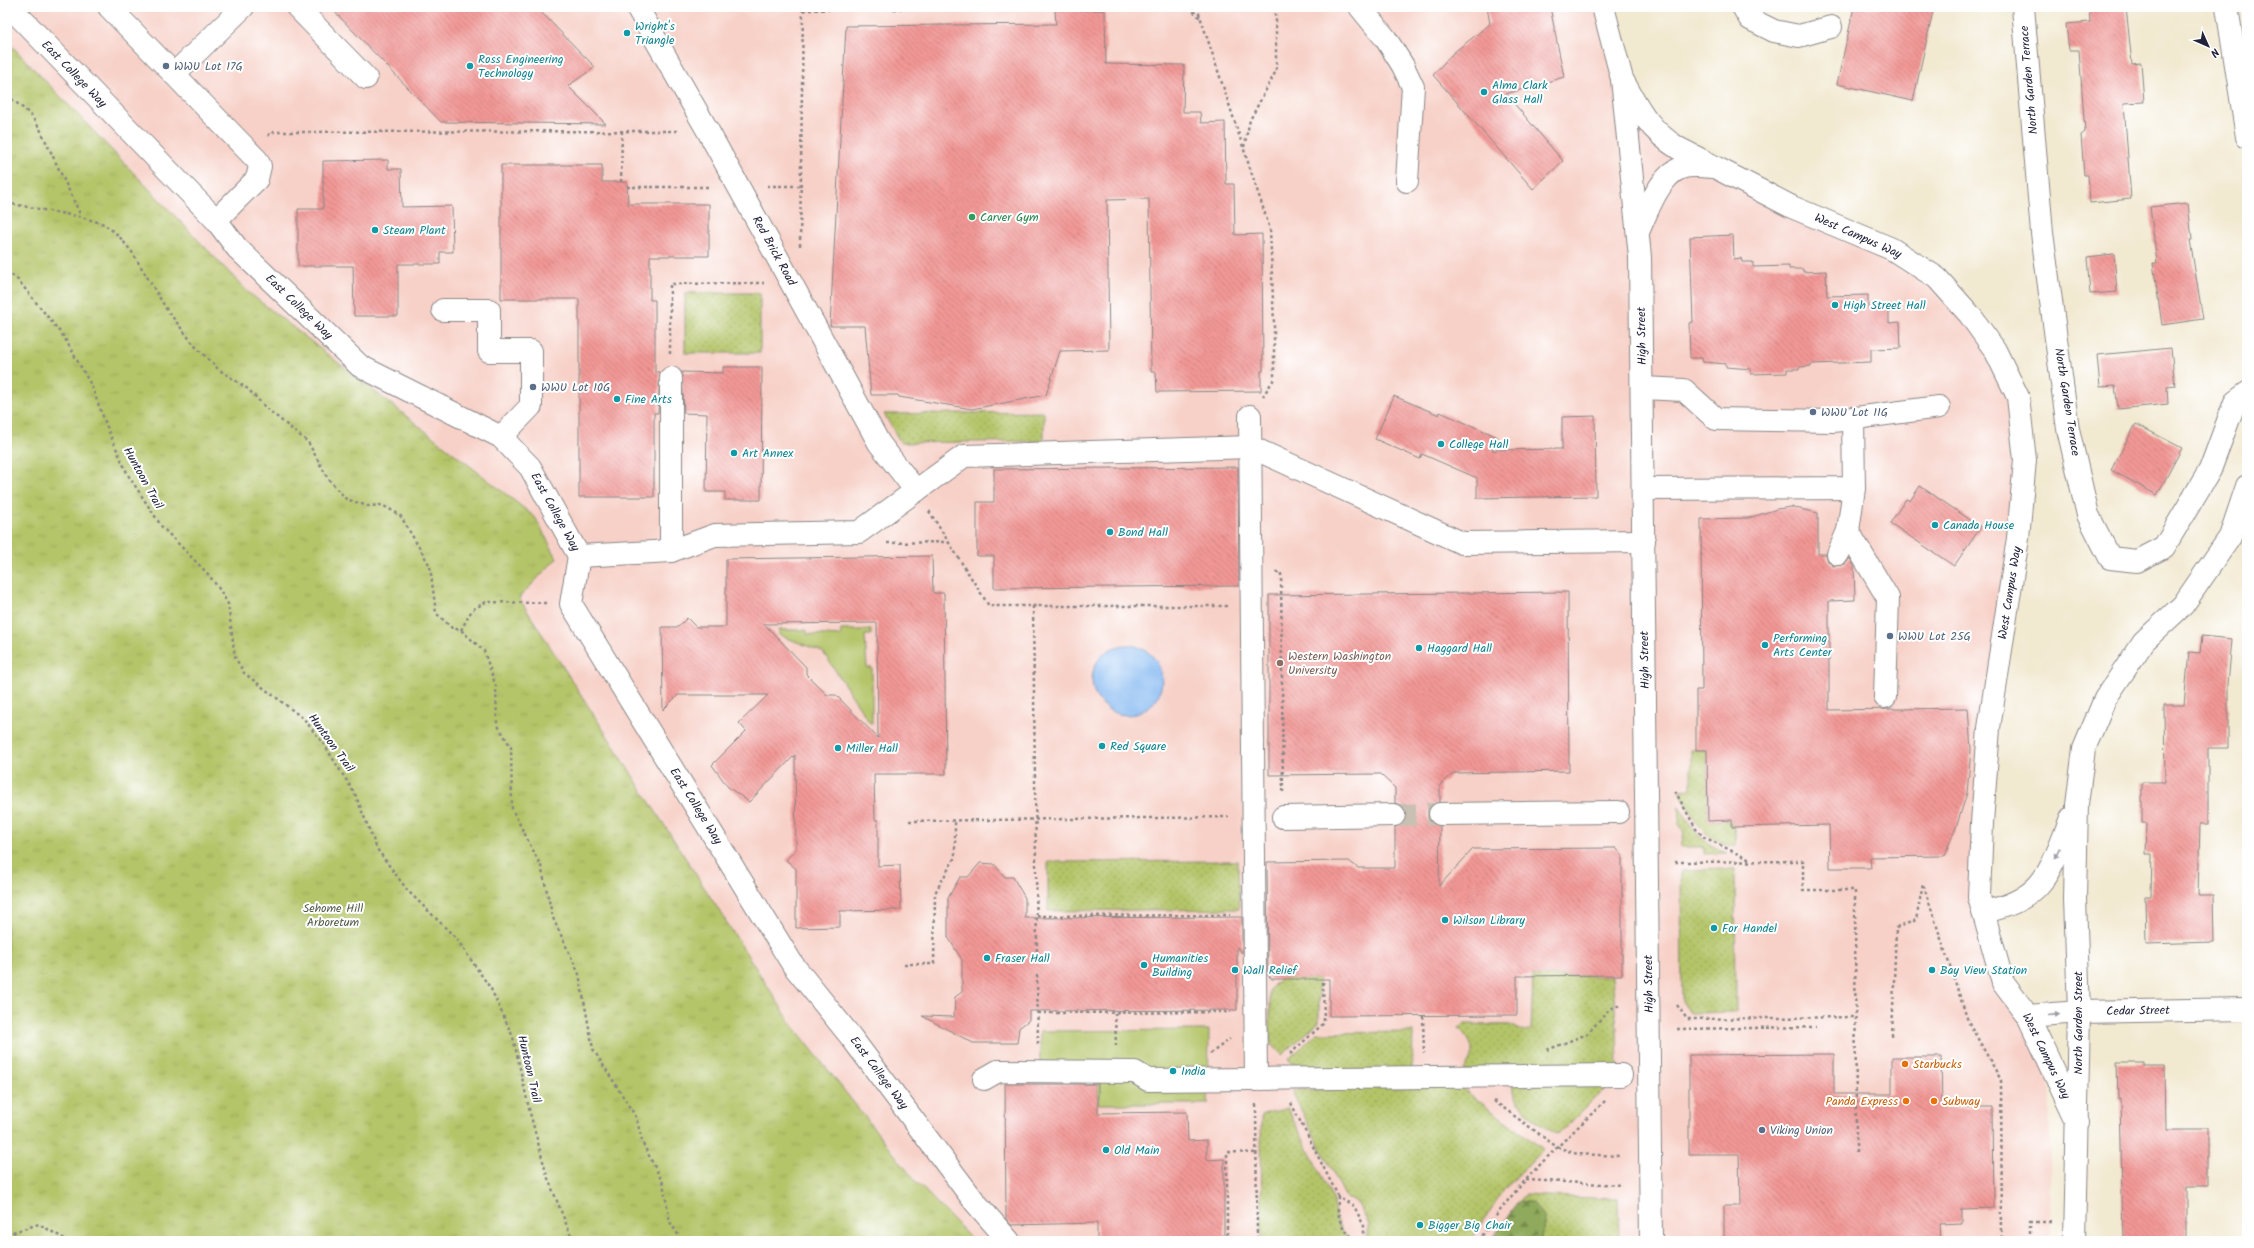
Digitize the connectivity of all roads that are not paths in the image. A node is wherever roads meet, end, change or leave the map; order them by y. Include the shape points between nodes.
1 (10, 7) edge
2 (243, 7) edge
3 (297, 7) edge
4 (637, 7) edge
5 (1360, 7) edge
6 (1603, 7) edge
7 (1743, 7) edge
8 (2023, 7) edge
9 (2226, 7) edge
10 (114, 9) edge
11 (1831, 27) dead end
12 (174, 74) junction
13 (366, 78) dead end
14 (1622, 79) junction
15 (2247, 137) edge
16 (1714, 167) junction
17 (1407, 181) dead end
18 (216, 220) junction
19 (1638, 233) junction
20 (443, 310) dead end
21 (670, 378) road end
22 (1642, 388) junction
23 (2247, 393) edge
24 (1939, 407) dead end
25 (1250, 416) dead end
26 (1853, 418) junction
27 (501, 437) junction
28 (1251, 447) junction
29 (2247, 486) edge
30 (1854, 488) junction
31 (1644, 489) junction
32 (916, 491) junction
33 (1848, 531) junction
34 (1644, 541) junction
35 (671, 552) junction
36 (1838, 554) dead end
37 (579, 556) junction
38 (1885, 697) dead end
39 (2077, 804) junction
40 (1618, 812) dead end
41 (1440, 814) tunnel mouth
42 (1394, 815) tunnel mouth
43 (1283, 817) road end
44 (1983, 912) junction
45 (2247, 1009) edge
46 (2079, 1012) junction
47 (2028, 1016) junction
48 (1621, 1076) dead end
49 (984, 1079) dead end
50 (1266, 1080) junction
51 (2078, 1123) junction
52 (2074, 1231) edge
53 (1009, 1241) edge
54 (1651, 1241) edge

1 - 18 street, East College Way
2 - 12 street
3 - 13 street
4 - 32 street, Red Brick Road via 879,443
5 - 17 street via 1386,39 1413,87
6 - 14 street
7 - 11 street via 1750,19 1774,31 1799,36
8 - 23 street, North Garden Terrace via 2042,233 2068,429 2088,515 2110,558 2136,561 2164,547 2210,470 2235,402
9 - 15 street
10 - 12 street
12 - 18 street via 260,166 257,179
14 - 16 street, West Campus Way via 1645,120 1664,139
14 - 19 street, High Street
16 - 19 street via 1680,168 1667,179 1653,198
16 - 44 street, West Campus Way via 1792,207 1892,249 1937,278 1970,315 1995,350 2018,397 2025,460 2018,538 1989,728 1979,897
18 - 27 street, East College Way via 237,248 360,366
19 - 22 street, High Street
20 - 27 street via 489,310 489,352 531,351 531,406
21 - 35 street
22 - 26 street via 1684,390 1716,419 1833,421
22 - 31 street, High Street
24 - 26 street
25 - 28 street
26 - 30 street
27 - 37 street, East College Way via 530,467
28 - 32 street via 964,456
28 - 34 street via 1462,543
28 - 50 street via 1256,1022
29 - 39 street, North Garden Street via 2230,537 2183,605 2144,641 2105,699 2084,749
30 - 31 street
30 - 33 street
31 - 34 street, High Street
32 - 35 street via 859,532 715,535
33 - 36 street
33 - 38 street via 1888,598
34 - 54 street, High Street
35 - 37 street
37 - 53 street, East College Way via 571,604 793,965 868,1059 975,1202
39 -> 44 street, North Garden Street via 2044,880 2026,898 2005,908
39 - 46 street, North Garden Street via 2074,899
40 - 41 street
42 - 43 street
44 - 47 street, West Campus Way via 2003,983
45 - 46 street, Cedar Street
47 -> 46 street, Cedar Street
46 - 51 street, North Garden Street
47 - 51 street, West Campus Way
48 - 50 street
49 - 50 street via 998,1071 1038,1071 1135,1072 1148,1080
51 - 52 street, North Garden Street

